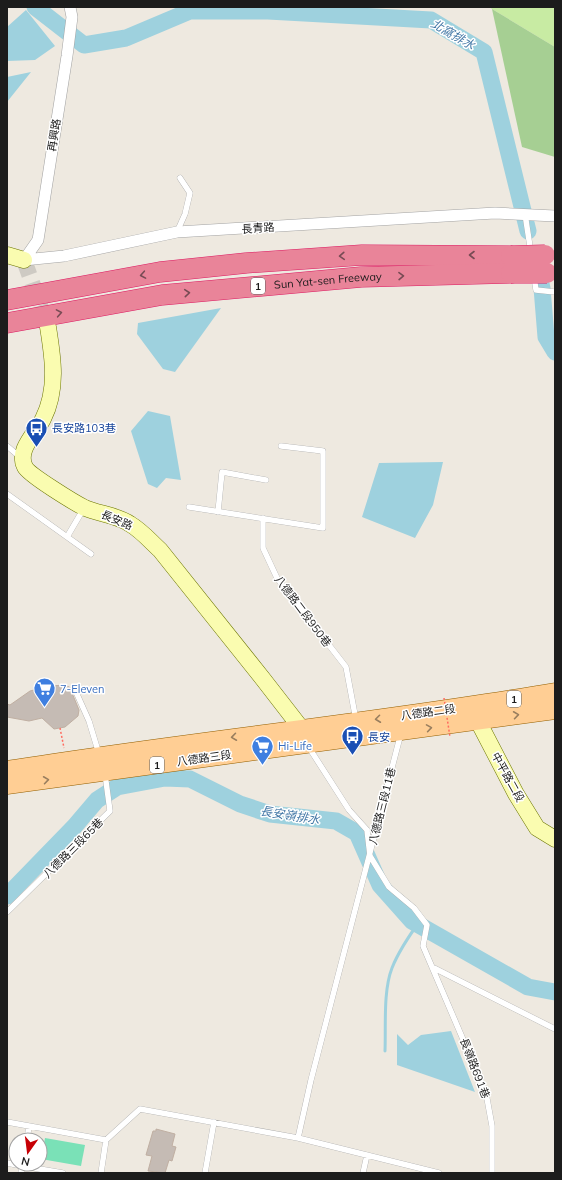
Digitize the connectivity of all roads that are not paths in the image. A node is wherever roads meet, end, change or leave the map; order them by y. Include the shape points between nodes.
1 (71, 12) edge
2 (180, 178) dead end
3 (525, 214) junction
4 (555, 216) edge
5 (176, 232) junction
6 (7, 255) edge
7 (24, 260) junction
8 (545, 264) edge
9 (511, 265) junction
10 (555, 292) edge
11 (7, 300) edge
12 (7, 323) edge
13 (48, 327) tunnel mouth
14 (7, 446) edge
15 (281, 446) dead end
16 (22, 458) junction
17 (266, 480) dead end
18 (7, 494) edge
19 (189, 507) dead end
20 (84, 508) junction
21 (218, 512) junction
22 (263, 518) junction
23 (67, 537) junction
24 (91, 554) dead end
25 (76, 692) dead end
26 (555, 692) edge
27 (555, 710) edge
28 (475, 714) junction
29 (356, 721) junction
30 (402, 724) junction
31 (304, 736) junction
32 (103, 764) junction
33 (7, 770) edge
34 (7, 785) edge
35 (555, 839) edge
36 (370, 856) junction
37 (7, 912) edge
38 (434, 968) junction
39 (555, 1029) edge
40 (7, 1122) edge
41 (214, 1122) junction
42 (29, 1126) junction
43 (28, 1132) edge
44 (298, 1138) junction
45 (106, 1140) junction
46 (367, 1155) junction
47 (48, 1170) edge
48 (63, 1173) edge
49 (100, 1173) edge
50 (205, 1173) edge
51 (363, 1173) edge
52 (439, 1173) edge
53 (492, 1173) edge

1 - 7 street, 再興路 via 67,56 38,240
2 - 5 lane via 190,193 185,214
3 - 4 street
3 - 5 street, 長青路 via 495,213
3 - 8 lane
5 - 7 street, 長青路 via 64,256
6 - 7 street
8 - 9 highway, Sun Yat-sen Freeway / 1, bridge
8 - 10 lane via 536,290
9 -> 11 highway, Sun Yat-sen Freeway / 1 via 362,255 246,263 160,272
12 -> 9 highway, Sun Yat-sen Freeway / 1 via 162,295
13 - 16 street via 54,366 50,404
14 - 16 lane
15 - 22 lane via 322,451 323,528
16 - 20 street, 長安路 via 25,469
17 - 21 lane via 222,472
18 - 23 lane
19 - 21 lane
20 - 23 lane
20 - 31 street, 長安路 via 129,523 145,535
21 - 22 lane
22 - 29 lane, 八德路二段950巷 via 263,548 277,578 346,667
23 - 24 lane
25 - 32 lane, 八德路三段65巷
26 - 28 main road, 八德路二段 / 1
28 -> 27 main road, 八德路二段 / 1
28 - 30 main road, 八德路二段 / 1
28 - 35 street, 中平路二段 via 516,794 537,828
30 -> 29 main road, 八德路二段 / 1
29 - 31 main road, 八德路二段 / 1
30 - 31 main road, 八德路二段 / 1
30 - 36 lane, 八德路三段11巷
31 - 32 main road, 八德路三段 / 1
31 - 36 lane via 349,810 366,830
32 - 33 main road, 八德路三段 / 1 via 66,761
34 -> 32 main road, 八德路三段 / 1
32 - 37 lane, 八德路三段65巷 via 110,811
36 - 38 lane, 八德路三段11巷 via 388,887 414,908 427,924 423,946
36 - 44 lane
38 - 39 lane
38 - 53 lane, 長嶺路691巷 via 486,1093 492,1126
40 - 42 lane
41 - 44 lane
41 - 45 lane via 140,1109
41 - 50 lane
42 - 43 lane
42 - 45 lane
44 - 46 lane
45 - 49 lane
46 - 51 lane
46 - 52 lane
47 - 48 lane

